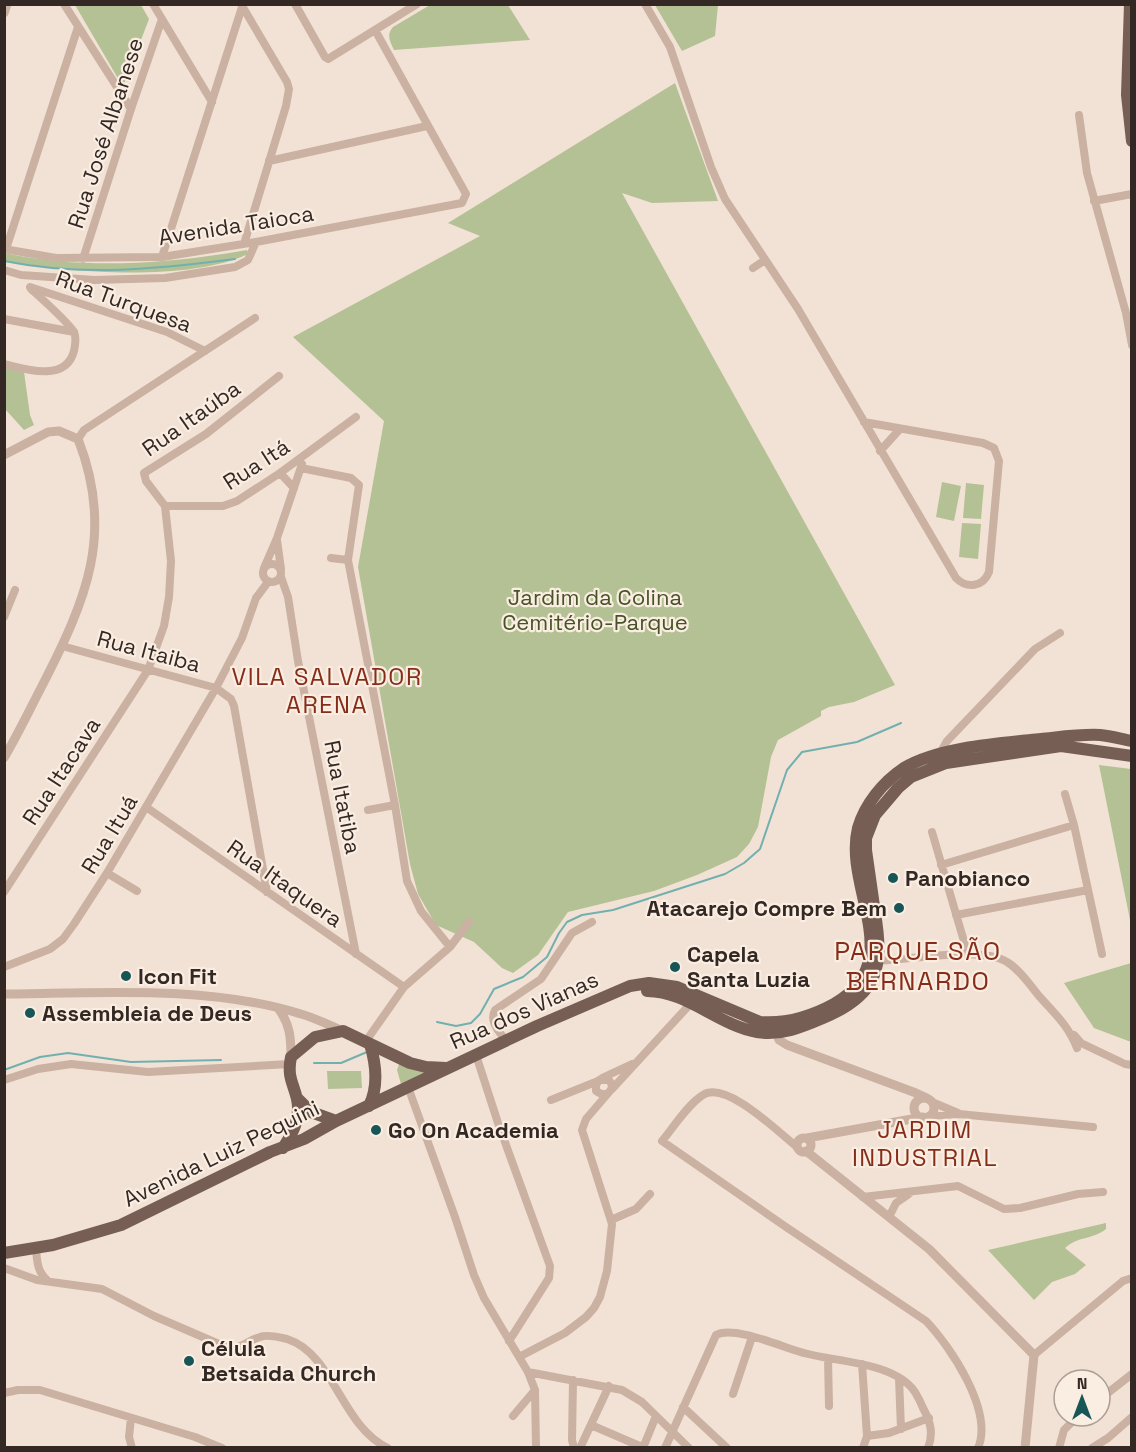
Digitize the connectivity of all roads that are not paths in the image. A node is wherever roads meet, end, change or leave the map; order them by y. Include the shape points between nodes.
1 (7, 4) edge
2 (64, 4) edge
3 (153, 4) edge
4 (296, 4) edge
5 (417, 4) edge
6 (645, 4) edge
7 (1130, 4) edge
8 (242, 5) edge
9 (4, 13) edge
10 (162, 19) junction
11 (78, 27) junction
12 (375, 30) junction
13 (212, 102) junction
14 (130, 109) junction
15 (1079, 116) dead end
16 (428, 126) junction
17 (1131, 141) edge
18 (269, 161) junction
19 (1131, 194) edge
20 (1094, 201) junction
21 (256, 242) junction
22 (244, 244) junction
23 (5, 249) edge
24 (162, 257) junction
25 (83, 259) junction
26 (765, 260) junction
27 (753, 268) dead end
28 (4, 270) edge
29 (21, 275) junction
30 (30, 287) junction
31 (255, 318) dead end
32 (4, 319) edge
33 (74, 332) junction
34 (1131, 345) edge
35 (205, 351) junction
36 (4, 364) edge
37 (279, 376) dead end
38 (356, 417) dead end
39 (864, 422) junction
40 (900, 429) junction
41 (78, 439) junction
42 (880, 450) junction
43 (4, 454) edge
44 (304, 454) junction
45 (301, 468) junction
46 (280, 473) junction
47 (294, 488) junction
48 (165, 506) junction
49 (277, 538) junction
50 (331, 558) dead end
51 (348, 560) junction
52 (264, 571) junction
53 (281, 573) junction
54 (268, 582) junction
55 (15, 590) dead end
56 (256, 598) junction
57 (4, 617) edge
58 (1060, 633) dead end
59 (62, 646) junction
60 (148, 670) junction
61 (216, 688) junction
62 (1131, 741) edge
63 (939, 754) junction
64 (1131, 756) edge
65 (4, 758) edge
66 (1065, 794) dead end
67 (395, 806) junction
68 (146, 807) junction
69 (368, 810) dead end
70 (1074, 825) junction
71 (932, 832) dead end
72 (941, 865) junction
73 (107, 873) junction
74 (1088, 890) junction
75 (137, 891) dead end
76 (4, 892) edge
77 (267, 892) junction
78 (956, 915) junction
79 (469, 922) dead end
80 (592, 922) dead end
81 (450, 946) junction
82 (356, 954) junction
83 (1102, 954) dead end
84 (968, 955) junction
85 (874, 961) junction
86 (4, 967) edge
87 (404, 987) junction
88 (4, 994) edge
89 (694, 999) junction
90 (278, 1008) junction
91 (774, 1028) junction
92 (343, 1031) junction
93 (1070, 1032) junction
94 (506, 1041) junction
95 (368, 1042) junction
96 (1077, 1048) dead end
97 (476, 1055) junction
98 (290, 1061) junction
99 (636, 1062) junction
100 (1131, 1065) edge
101 (448, 1068) junction
102 (4, 1080) edge
103 (600, 1080) junction
104 (408, 1087) junction
105 (898, 1087) junction
106 (610, 1091) junction
107 (297, 1097) junction
108 (551, 1100) dead end
109 (929, 1100) junction
110 (915, 1105) junction
111 (369, 1106) junction
112 (959, 1114) junction
113 (926, 1117) junction
114 (336, 1121) junction
115 (891, 1123) junction
116 (1093, 1127) dead end
117 (282, 1149) junction
118 (801, 1149) junction
119 (1103, 1191) dead end
120 (912, 1192) junction
121 (650, 1194) dead end
122 (863, 1197) junction
123 (889, 1217) junction
124 (611, 1220) junction
125 (6, 1252) edge
126 (36, 1255) junction
127 (8, 1269) edge
128 (1131, 1278) edge
129 (49, 1281) junction
130 (752, 1337) junction
131 (509, 1341) junction
132 (1034, 1355) junction
133 (519, 1357) junction
134 (828, 1358) junction
135 (862, 1365) junction
136 (528, 1372) junction
137 (1131, 1374) edge
138 (899, 1378) junction
139 (573, 1380) junction
140 (609, 1386) junction
141 (1112, 1389) edge
142 (535, 1390) junction
143 (4, 1393) edge
144 (733, 1394) dead end
145 (829, 1406) dead end
146 (682, 1407) junction
147 (513, 1416) dead end
148 (1131, 1417) edge
149 (131, 1418) junction
150 (658, 1418) junction
151 (929, 1418) junction
152 (591, 1425) junction
153 (1066, 1428) edge
154 (901, 1429) junction
155 (670, 1430) junction
156 (867, 1436) junction
157 (132, 1448) edge
158 (222, 1448) edge
159 (388, 1448) edge
160 (536, 1448) edge
161 (574, 1448) edge
162 (580, 1448) edge
163 (665, 1448) edge
164 (689, 1448) edge
165 (727, 1448) edge
166 (862, 1448) edge
167 (928, 1448) edge
168 (978, 1448) edge
169 (1025, 1448) edge
170 (1059, 1448) edge
171 (1092, 1448) edge

1 - 9 street
2 - 11 street
3 - 10 street
4 - 12 street via 325,57 330,58
5 - 12 street
6 - 26 street via 670,47 717,182
7 - 17 main road via 1127,95
8 - 13 street
8 - 18 street via 289,89
10 - 13 street
10 - 14 street, Rua José Albanese
11 - 14 street
11 - 23 street
12 - 16 street
13 - 24 street
14 - 25 street, Rua José Albanese
15 - 20 street
16 - 18 street
16 - 21 street, Avenida Taioca via 466,194 458,205
18 - 22 street
19 - 20 street
20 - 34 street via 1126,313
21 - 22 street, Avenida Taioca
21 - 29 street via 248,260 235,267 165,278 94,280
22 - 24 street, Avenida Taioca
23 - 25 street, Avenida Taioca
24 - 25 street, Avenida Taioca
26 - 27 street
26 - 39 street
28 - 29 street
29 - 30 street
30 - 33 street
30 - 35 street, Rua Turquesa via 167,332
31 - 35 street
32 - 33 street
33 - 36 street via 75,344 68,362 57,370 38,372
35 - 41 street via 84,430
37 - 48 street, Rua Itaúba via 206,434 147,469 144,476
38 - 44 street, Rua Itá
39 - 40 street
39 - 42 street
40 - 42 street
40 - 42 street via 983,442 998,454 989,572 984,581 973,586 956,578
41 - 43 street via 59,431 48,432
41 - 59 street via 91,486 95,519 93,553 90,574
44 - 45 street
44 - 46 street, Rua Itá
45 - 47 street
45 - 51 street via 351,478 359,485
46 - 47 street
46 - 48 street, Rua Itá via 223,506
47 - 49 street
48 - 60 street, Rua Itaúba via 171,561 169,597 164,626
49 - 52 street
49 - 53 street, Rua Itatiba
50 - 51 street
51 - 67 street
52 - 53 street via 273,564
52 - 54 street
52 - 56 street
53 - 54 street via 276,582
53 - 82 street, Rua Itatiba
54 - 56 street, Rua Itaiba
55 - 57 street
56 - 61 street, Rua Itaiba via 242,638
58 - 63 street via 1035,649
59 - 60 street, Rua Itaiba
59 - 65 street
60 - 61 street, Rua Itaiba
60 - 76 street, Rua Itacava
61 - 68 street, Rua Ituá
61 - 77 street via 234,706
62 - 63 main road, Rua dos Vianas via 1083,735 1007,742
63 - 85 main road, Rua dos Vianas via 904,769 885,784 866,808 859,827 856,856
64 - 85 main road, Rua dos Vianas via 1061,746 946,762 911,777 874,816 866,838 879,939
66 - 70 street
67 - 69 street
67 - 81 street via 406,880 421,911
68 - 73 street, Rua Ituá
68 - 77 street, Rua Itaquera
70 - 72 street
70 - 74 street
71 - 72 street
72 - 78 street
73 - 75 street
73 - 86 street, Rua Ituá via 63,939 50,949
74 - 78 street
74 - 83 street
77 - 82 street, Rua Itaquera
78 - 84 street
79 - 81 street
80 - 94 street via 572,933 541,979 495,1010 492,1018
81 - 87 street
82 - 87 street, Rua Itaquera
84 - 85 street
84 - 93 street via 1008,962
85 - 91 main road, Rua dos Vianas via 870,984 852,1003 803,1027
87 - 95 street
88 - 90 street, Rua dos Vianas via 193,995
89 - 91 main road, Rua dos Vianas via 751,1030
89 - 94 main road, Rua dos Vianas via 661,992 619,991
89 - 99 street
90 - 92 street, Rua dos Vianas
90 - 98 street via 287,1020
91 - 105 street via 779,1040 787,1045
92 - 95 main road, Rua dos Vianas
92 - 98 main road via 313,1038
93 - 96 street
93 - 100 street via 1081,1043
94 - 97 main road, Rua dos Vianas
95 - 101 main road, Rua dos Vianas via 417,1065
95 - 111 main road via 376,1073
97 - 101 main road, Rua dos Vianas
97 - 131 street via 550,1266 549,1278
98 - 102 street via 148,1072 71,1064
98 - 107 main road
99 - 103 street
99 - 106 street
101 - 104 main road, Avenida Luiz Pequini
103 - 106 street via 609,1080
103 - 106 street via 598,1093
103 - 108 street
104 - 111 main road, Avenida Luiz Pequini
104 - 131 street via 478,1283
105 - 109 street
105 - 110 street
106 - 124 street via 582,1130
107 - 114 main road via 311,1112
107 - 117 main road via 294,1130
109 - 110 street via 920,1098
109 - 112 street
109 - 113 street via 933,1111
110 - 113 street via 916,1113
110 - 115 street
111 - 114 main road, Avenida Luiz Pequini
112 - 113 street
112 - 116 street
113 - 115 street
114 - 117 main road, Avenida Luiz Pequini
115 - 118 street via 807,1138 811,1144
117 - 126 main road, Avenida Luiz Pequini via 121,1225
118 - 122 street
118 - 168 street via 735,1098 717,1091 703,1094 662,1141 926,1320 954,1356 974,1396 983,1424
119 - 120 street via 1013,1210 996,1206 958,1186
120 - 122 street
120 - 123 street via 896,1203
121 - 124 street via 636,1209
122 - 123 street
123 - 132 street via 938,1257
124 - 133 street via 607,1271 594,1308 565,1333
125 - 126 main road, Avenida Luiz Pequini
125 - 127 street
126 - 127 street via 27,1271
126 - 129 street via 40,1274
127 - 129 street
128 - 132 street
129 - 159 street via 102,1289 226,1347 239,1348 261,1336 299,1345 310,1353 367,1434
130 - 134 street
130 - 144 street
130 - 146 street via 725,1332 716,1335
131 - 133 street
132 - 169 street
133 - 136 street
134 - 135 street
134 - 145 street
135 - 138 street
135 - 156 street
136 - 139 street
136 - 142 street
137 - 141 street
138 - 151 street via 915,1391
138 - 154 street
139 - 140 street
139 - 161 street
140 - 150 street via 633,1395
140 - 152 street
142 - 147 street
142 - 160 street
143 - 149 street via 40,1390
146 - 155 street
146 - 165 street
148 - 171 street
149 - 157 street
149 - 158 street
150 - 152 street via 642,1447
150 - 155 street
151 - 154 street
151 - 167 street
152 - 162 street
153 - 170 street
154 - 156 street
155 - 163 street
155 - 164 street
156 - 166 street

